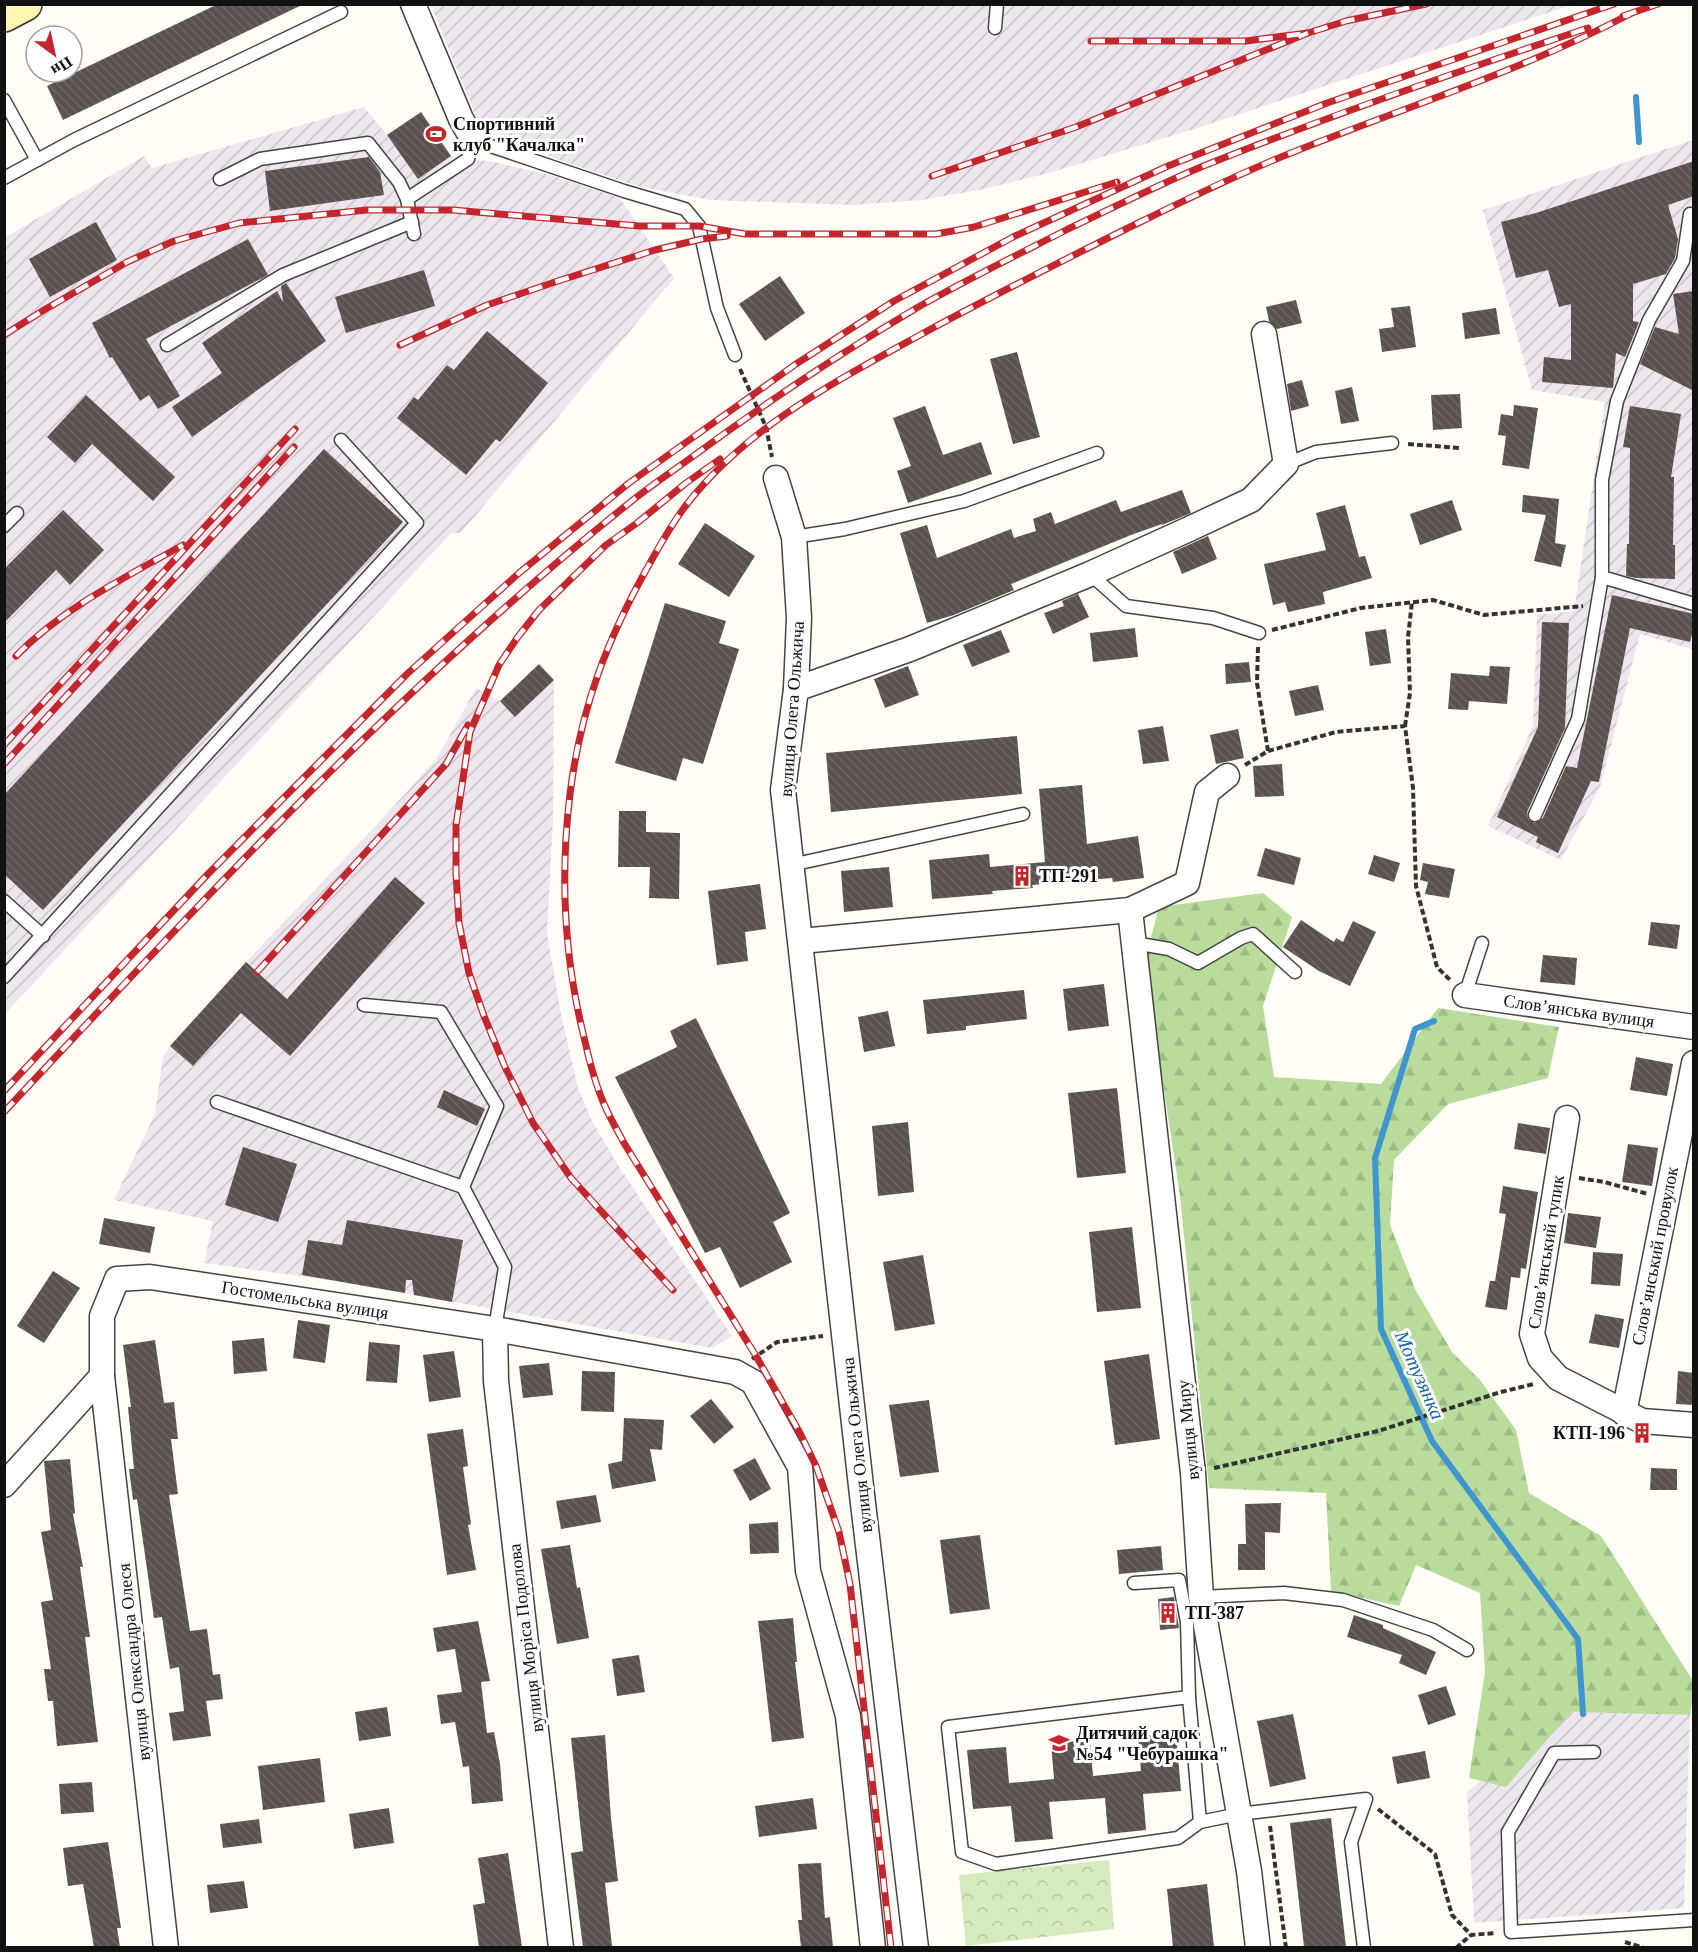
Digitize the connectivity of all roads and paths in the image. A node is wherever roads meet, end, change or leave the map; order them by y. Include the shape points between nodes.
1 (25, 4) edge
2 (413, 4) edge
3 (997, 4) edge
4 (341, 12) dead end
5 (4, 15) edge
6 (995, 28) dead end
7 (4, 100) edge
8 (473, 140) junction
9 (37, 160) junction
10 (4, 178) edge
11 (220, 178) dead end
12 (407, 200) junction
13 (1690, 214) dead end
14 (1264, 334) dead end
15 (167, 345) dead end
16 (735, 355) joint
17 (341, 440) dead end
18 (1392, 443) joint
19 (1460, 448) dead end
20 (1097, 453) dead end
21 (1286, 464) junction
22 (776, 478) joint
23 (17, 513) dead end
24 (4, 526) edge
25 (794, 537) junction
26 (1090, 574) junction
27 (1602, 577) junction
28 (1412, 602) junction
29 (1694, 604) edge
30 (1596, 605) junction
31 (1259, 633) junction
32 (796, 689) junction
33 (1405, 726) junction
34 (1268, 751) junction
35 (1227, 776) joint
36 (1023, 814) dead end
37 (1536, 815) dead end
38 (791, 865) junction
39 (4, 901) edge
40 (1130, 910) junction
41 (43, 936) junction
42 (801, 941) junction
43 (1134, 943) junction
44 (1482, 943) dead end
45 (1295, 972) dead end
46 (4, 977) edge
47 (1465, 995) junction
48 (364, 1005) dead end
49 (1694, 1027) edge
50 (1694, 1063) edge
51 (217, 1102) dead end
52 (1567, 1118) dead end
53 (1558, 1175) junction
54 (463, 1187) junction
55 (1666, 1199) junction
56 (495, 1329) junction
57 (844, 1335) junction
58 (735, 1372) junction
59 (102, 1376) junction
60 (1558, 1378) junction
61 (1624, 1413) junction
62 (1694, 1425) edge
63 (1193, 1473) junction
64 (4, 1485) edge
65 (1134, 1583) dead end
66 (1201, 1597) junction
67 (1467, 1650) dead end
68 (1189, 1697) junction
69 (1594, 1752) dead end
70 (1366, 1799) junction
71 (1268, 1810) junction
72 (1239, 1814) junction
73 (1200, 1822) junction
74 (1694, 1920) edge
75 (1511, 1932) junction
76 (1471, 1935) junction
77 (166, 1947) edge
78 (561, 1947) edge
79 (873, 1947) edge
80 (916, 1947) edge
81 (1258, 1947) edge
82 (1286, 1947) edge
83 (1364, 1947) edge
84 (1456, 1947) edge

1 - 5 main road
2 - 8 street
3 - 6 lane
4 - 9 lane
7 - 9 lane
8 - 12 lane via 468,159
8 - 16 lane via 685,209 699,226 717,308
9 - 10 lane
11 - 12 lane via 260,159 368,143 399,182
12 - 15 lane via 413,228 283,275
13 - 27 lane via 1683,261 1649,320 1617,401 1602,480
14 - 21 street
16 - 22 path via 766,427
17 - 41 lane via 417,523
18 - 19 path
18 - 21 lane via 1316,452
20 - 25 lane via 964,501
21 - 26 street via 1251,500
22 - 25 street, вулиця Олега Ольжича
23 - 24 lane
25 - 32 street, вулиця Олега Ольжича via 799,618
26 - 31 lane via 1126,606 1214,618
26 - 32 street via 910,649
27 - 29 lane
27 - 30 lane
28 - 30 path via 1433,600 1484,615
28 - 31 path via 1361,608
28 - 33 path via 1408,637 1410,693
30 - 37 lane via 1578,719
31 - 34 path via 1257,683
32 - 38 street, вулиця Олега Ольжича via 783,790
33 - 34 path via 1336,732
33 - 47 path via 1413,788 1416,886 1437,968
34 - 35 path
35 - 40 street via 1207,792 1187,883
36 - 38 lane
38 - 42 street, вулиця Олега Ольжича
39 - 41 lane
40 - 42 street
40 - 43 street, вулиця Миру
41 - 46 lane
42 - 57 street, вулиця Олега Ольжича
43 - 45 lane via 1169,950 1198,963 1253,934
43 - 63 street, вулиця Миру
44 - 47 lane
47 - 49 street, Словʼянська вулиця
48 - 54 lane via 441,1012 497,1106
50 - 55 street, Словʼянський провулок
51 - 54 lane
52 - 53 street, Словʼянський тупик
53 - 55 path via 1604,1182
53 - 60 street, Словʼянський тупик via 1532,1334 1540,1358
54 - 56 lane via 505,1267
55 - 61 street, Словʼянський провулок
56 - 58 street, Гостомельська вулиця
56 - 59 street, Гостомельська вулиця via 150,1277 117,1279 102,1316
56 - 78 street, вулиця Моріса Подолова via 496,1381
57 - 58 path via 777,1342
57 - 80 street, вулиця Олега Ольжича
58 - 79 street via 753,1382 800,1467 808,1571 848,1716
59 - 64 street
59 - 77 street, вулиця Олександра Олеся
60 - 61 street
60 - 63 path via 1377,1431
61 - 62 street via 1642,1421
63 - 66 street, вулиця Миру
65 - 68 lane via 1179,1580 1187,1622
66 - 67 lane via 1284,1593 1343,1600 1433,1630
66 - 72 street, вулиця Миру
68 - 73 lane
68 - 73 lane via 948,1727 962,1852 996,1864 1178,1838
69 - 75 lane via 1554,1753 1508,1832
70 - 71 lane
70 - 76 path via 1434,1854 1452,1915
70 - 83 lane via 1351,1842
71 - 72 lane
71 - 82 path
72 - 73 lane
72 - 81 street, вулиця Миру
74 - 75 lane
75 - 76 path
76 - 84 path

